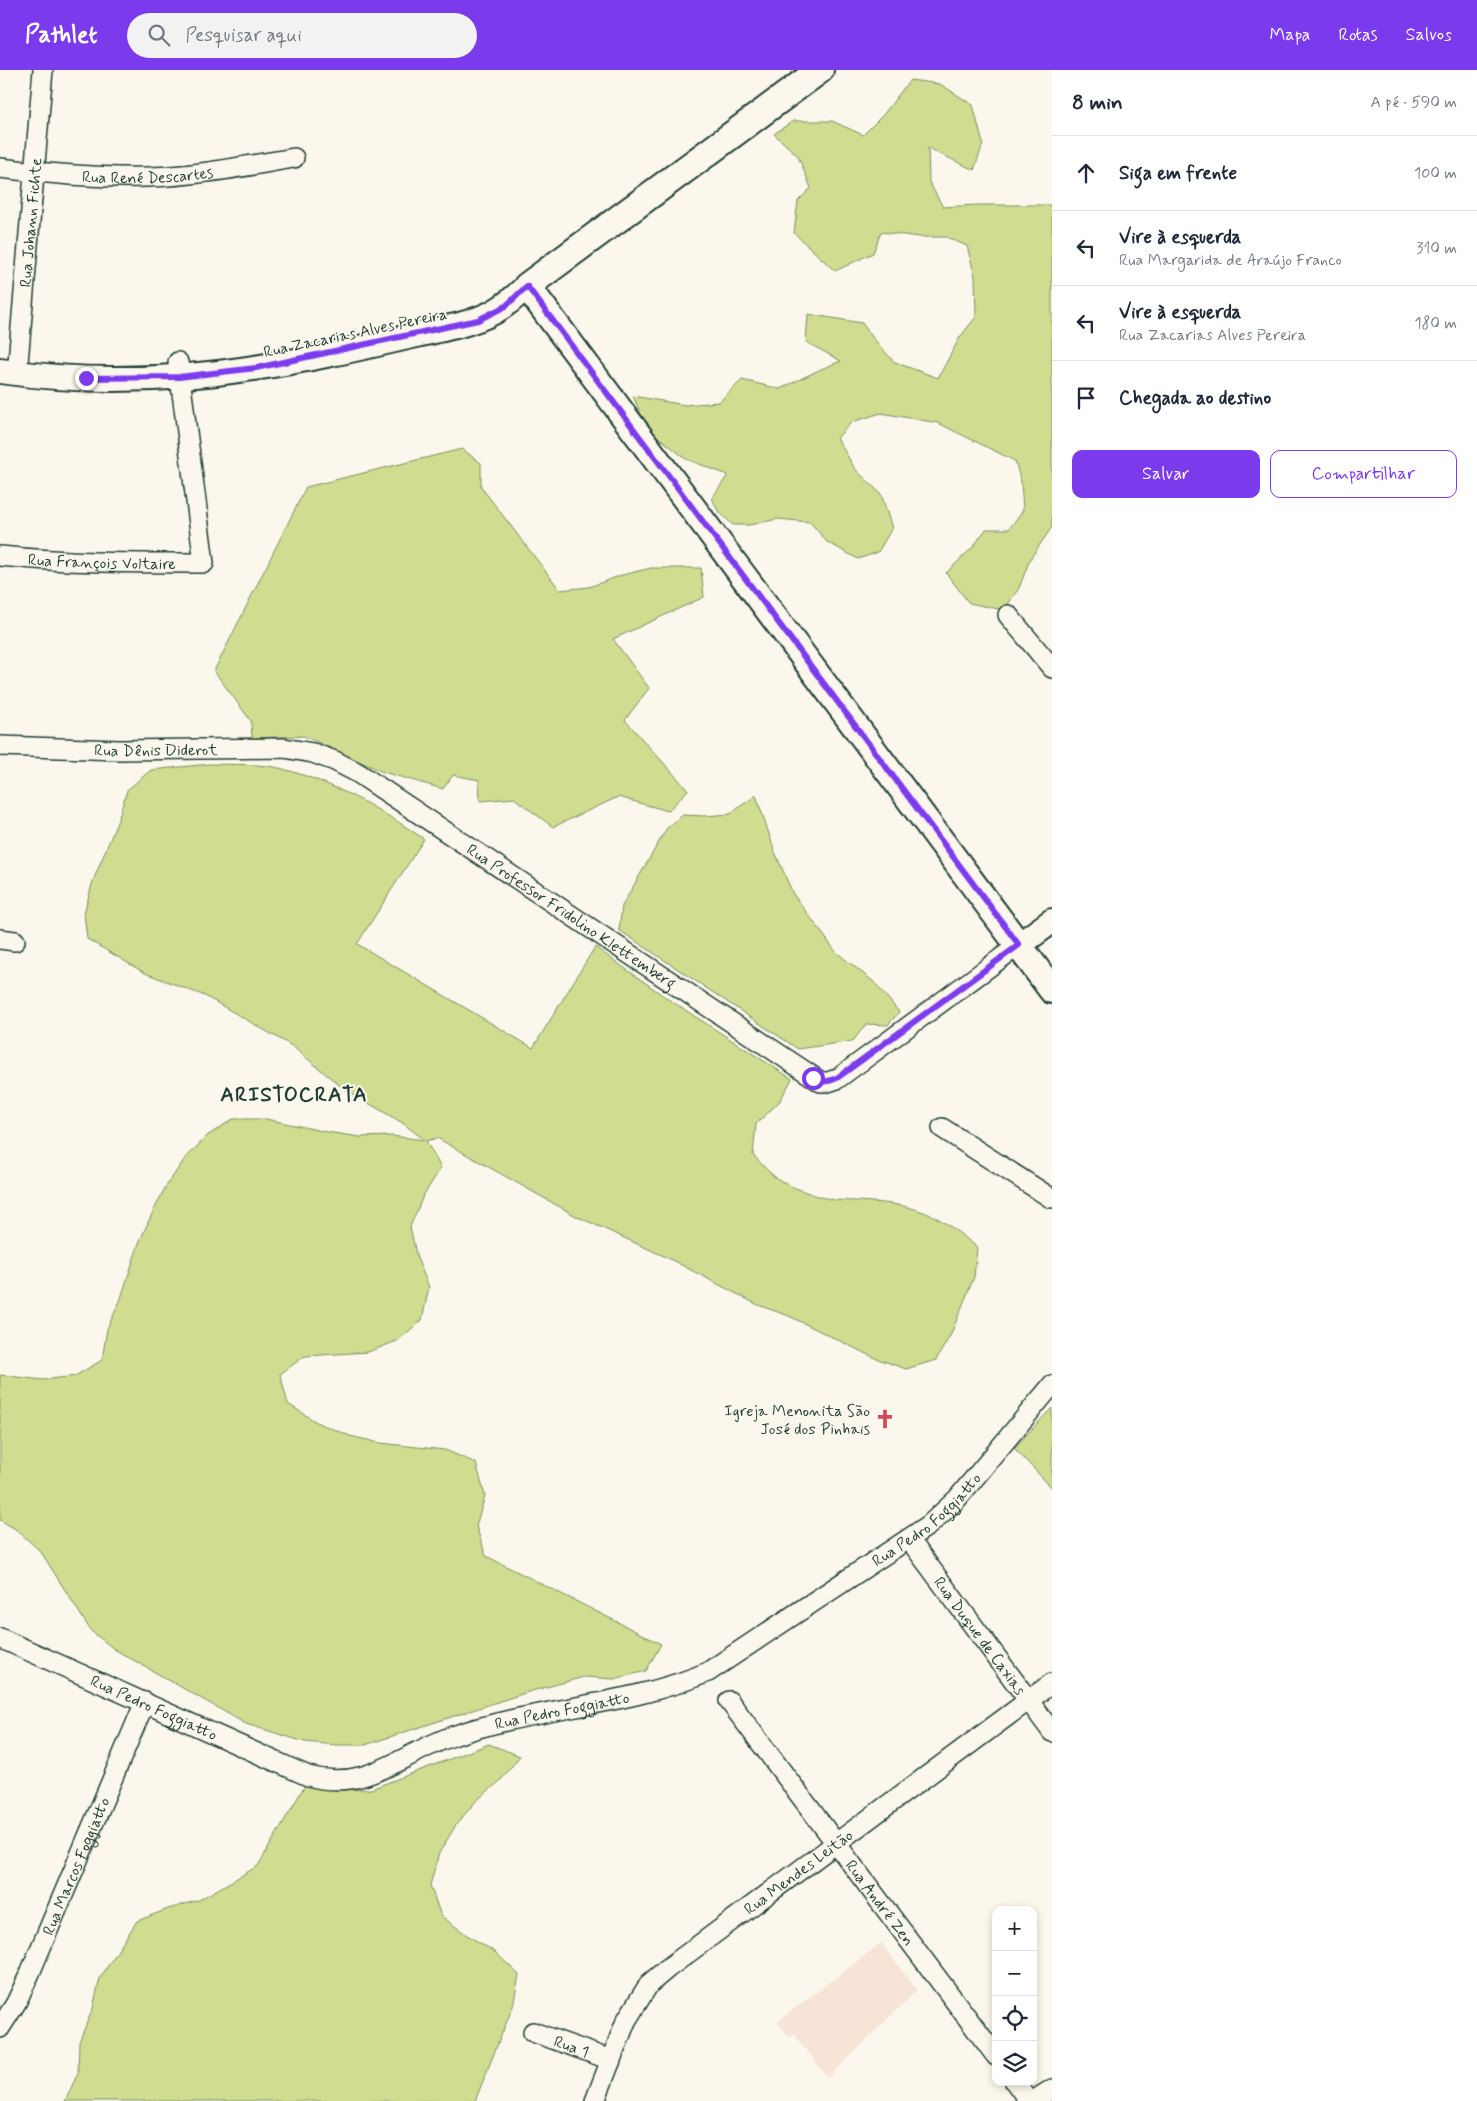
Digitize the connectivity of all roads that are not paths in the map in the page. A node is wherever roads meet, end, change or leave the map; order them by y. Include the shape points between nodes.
1 (43, 70) edge
2 (820, 70) edge
3 (294, 158) dead end
4 (0, 168) edge
5 (34, 172) junction
6 (527, 286) junction
7 (9, 365) edge
8 (178, 370) junction
9 (0, 556) edge
10 (1008, 615) dead end
11 (1052, 668) edge
12 (0, 746) edge
13 (313, 753) joint
14 (1052, 921) edge
15 (1019, 945) junction
16 (1052, 990) edge
17 (942, 1128) dead end
18 (1051, 1197) edge
19 (1052, 1385) edge
20 (909, 1539) junction
21 (0, 1638) edge
22 (1052, 1683) edge
23 (729, 1701) dead end
24 (1029, 1701) junction
25 (144, 1702) junction
26 (1052, 1732) edge
27 (836, 1843) junction
28 (0, 2028) edge
29 (534, 2032) dead end
30 (992, 2051) edge
31 (611, 2060) junction
32 (1018, 2086) edge
33 (1052, 2089) edge
34 (595, 2101) edge
35 (1031, 2101) edge

1 - 5 street, Rua Johann Fichte
2 - 6 main road, Rua Zacarias Alves Pereira
3 - 5 street, Rua René Descartes via 149,177 66,176
4 - 5 street, Rua René Descartes
5 - 7 street, Rua Johann Fichte
6 - 8 street, Rua Zacarias Alves Pereira via 437,316
6 - 15 main road
7 - 8 street, Rua Zacarias Alves Pereira via 109,364
8 - 9 street, Rua François Voltaire via 204,563 104,563
10 - 11 street
12 - 13 street, Rua Dênis Diderot via 119,750 284,748
13 - 15 street, Rua Professor Fridolino Klettemberg via 358,774 821,1082 837,1078
14 - 15 street
15 - 16 main road
17 - 18 street
19 - 20 street, Rua Pedro Foggiatto via 957,1499
20 - 24 street, Rua Duque de Caxias
20 - 25 street, Rua Pedro Foggiatto via 708,1672 668,1686 452,1736 355,1780 308,1776
21 - 25 street, Rua Pedro Foggiatto
22 - 24 street, Rua Mendes Leitão
23 - 27 street, Rua André Zen
24 - 26 street, Rua Duque de Caxias
24 - 27 street, Rua Mendes Leitão
25 - 28 street, Rua Marcos Foggiatto via 30,1973
27 - 30 street, Rua André Zen
27 - 31 street, Rua Mendes Leitão via 649,1984 626,2021
29 - 31 street, Rua 1
31 - 34 street, Rua Mendes Leitão
32 - 35 street
33 - 35 street

